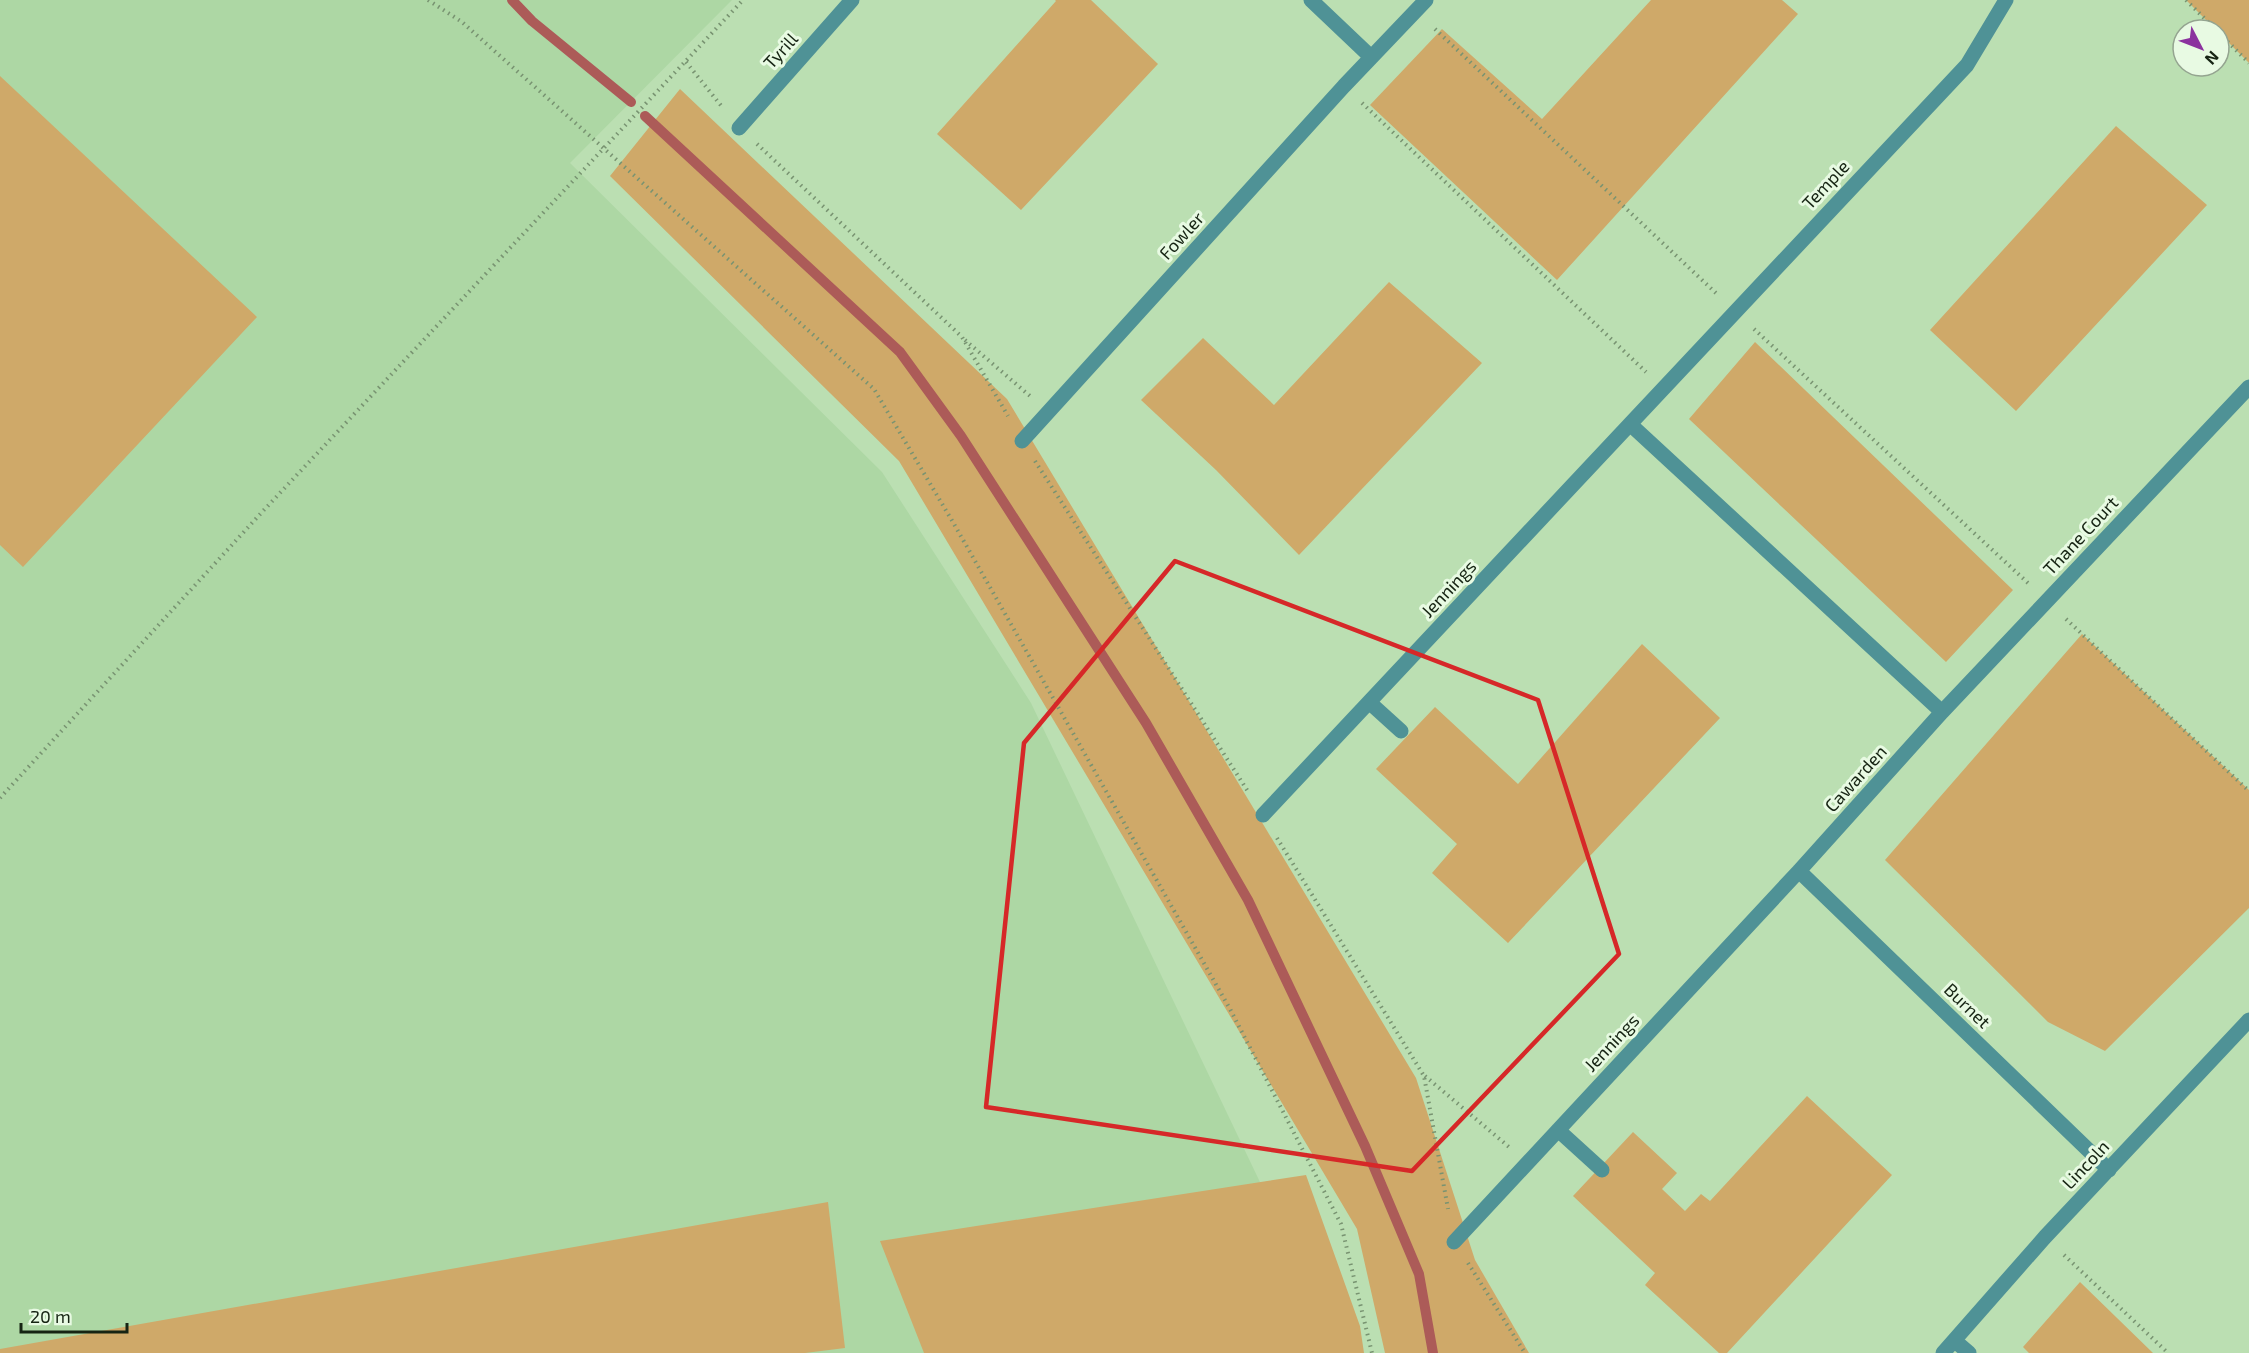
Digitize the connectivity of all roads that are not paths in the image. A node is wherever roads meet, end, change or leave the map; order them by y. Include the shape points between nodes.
1 (852, 0) edge
2 (1311, 0) edge
3 (2006, 0) edge
4 (1421, 5) edge
5 (1371, 57) junction
6 (739, 128) road end
7 (2249, 387) edge
8 (1664, 389) joint
9 (1631, 425) junction
10 (1022, 441) road end
11 (1369, 702) junction
12 (1942, 712) junction
13 (1401, 731) dead end
14 (1263, 815) road end
15 (1799, 871) junction
16 (2249, 1020) edge
17 (1558, 1130) junction
18 (1602, 1170) dead end
19 (2109, 1170) junction
20 (1454, 1242) road end
21 (1955, 1341) junction
22 (1943, 1353) edge
23 (1969, 1353) edge

1 - 6 street, Tyrill
2 - 5 street
3 - 8 street, Temple via 1967,65
4 - 5 street
5 - 10 street, Fowler
7 - 12 street, Thane Court
8 - 9 street, Jennings
9 - 11 street, Jennings
9 - 12 street
11 - 13 street
11 - 14 street, Jennings
12 - 15 street, Cawarden
15 - 17 street, Jennings
15 - 19 street, Burnet
16 - 19 street, Lincoln
17 - 18 street
17 - 20 street, Jennings
19 - 21 street, Lincoln
21 - 22 street, Lincoln
21 - 23 street

